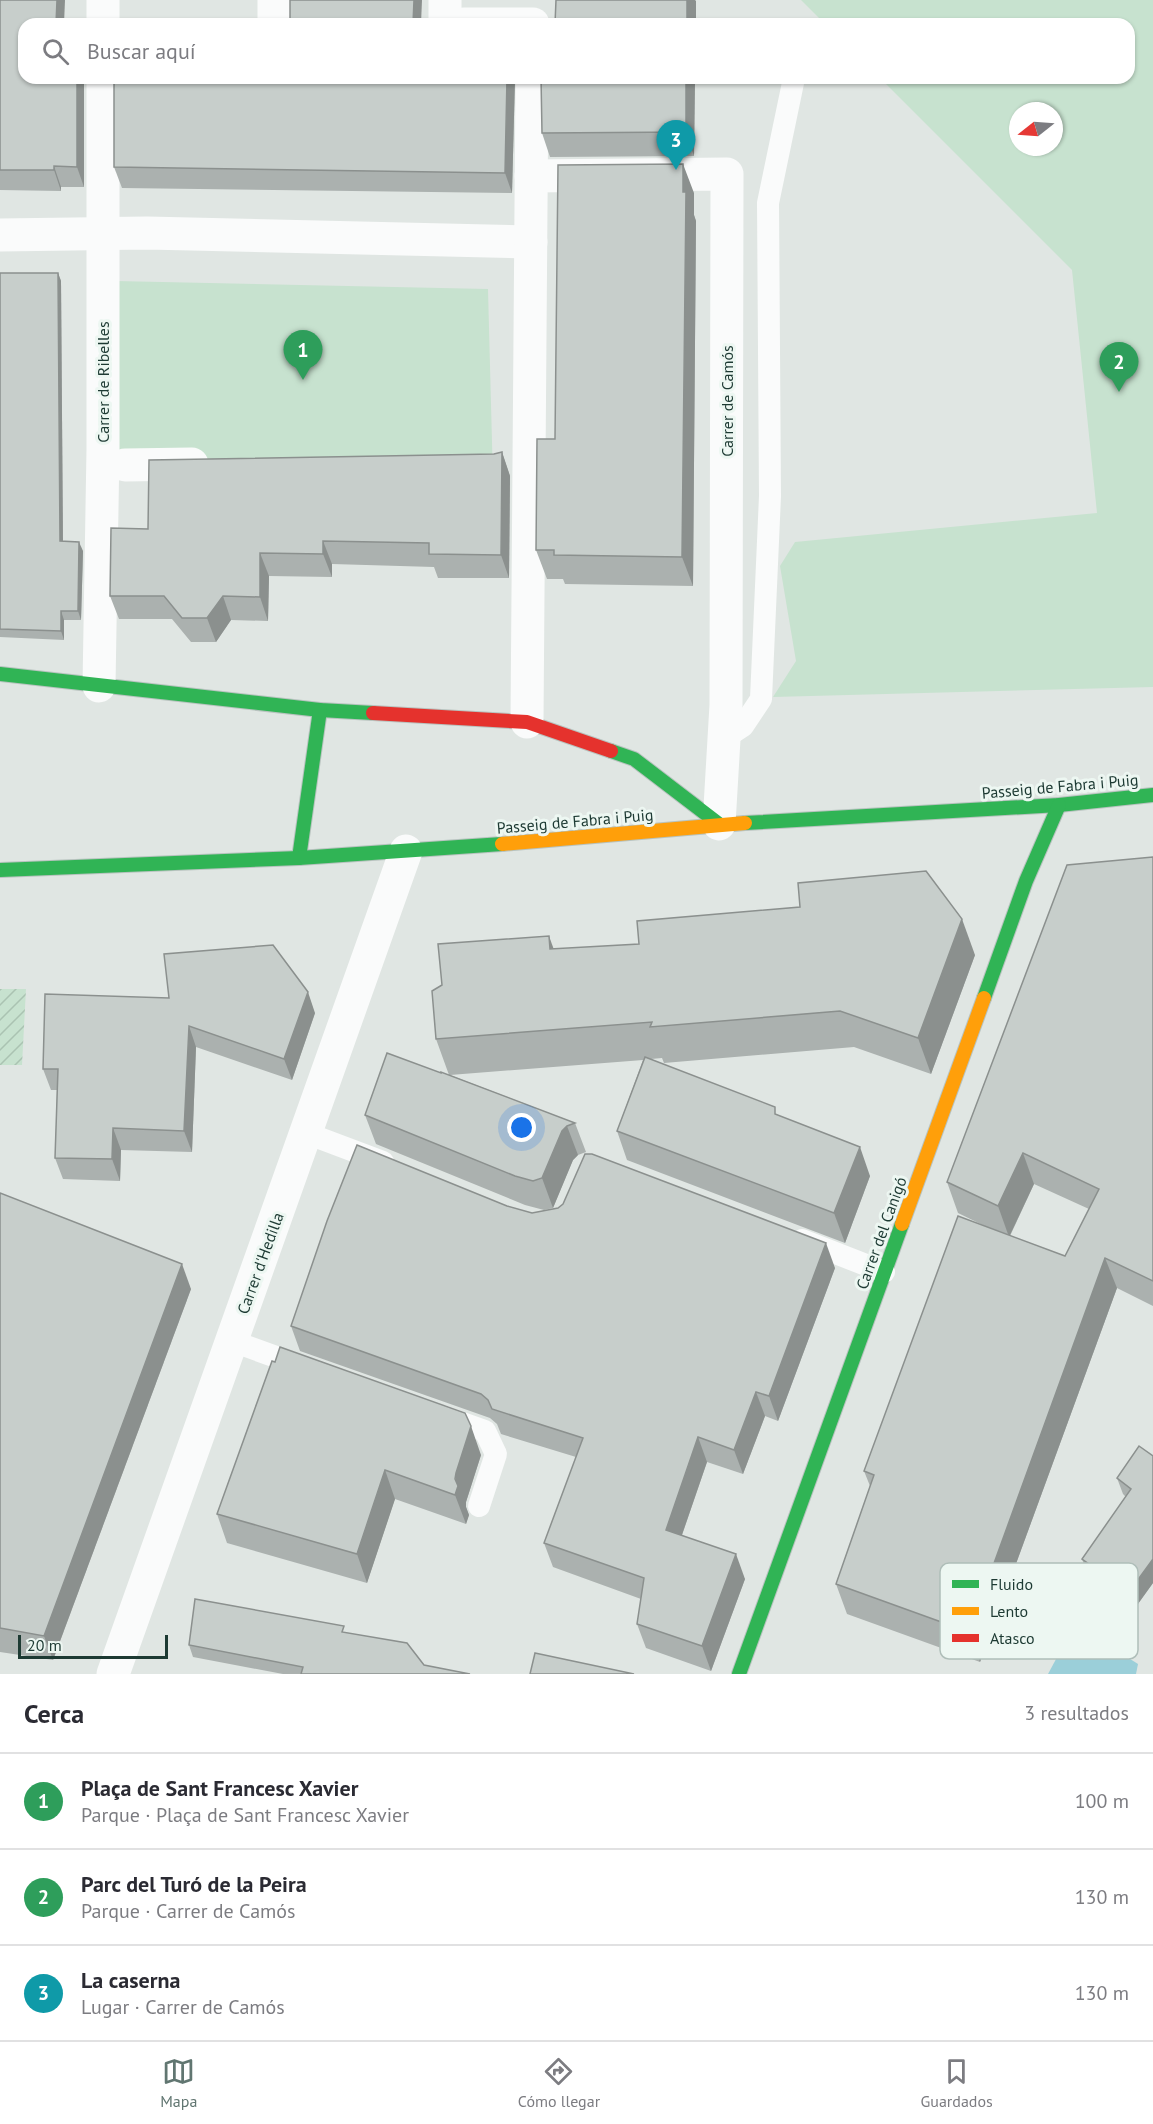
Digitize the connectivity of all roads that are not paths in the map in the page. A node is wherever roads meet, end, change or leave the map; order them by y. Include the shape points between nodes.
1 (103, 0) edge
2 (274, 0) edge
3 (445, 0) edge
4 (103, 18) edge
5 (274, 18) edge
6 (445, 18) edge
7 (103, 84) edge
8 (532, 84) edge
9 (793, 84) edge
10 (531, 176) junction
11 (102, 232) junction
12 (0, 235) edge
13 (531, 242) junction
14 (219, 463) edge
15 (125, 465) dead end
16 (0, 674) edge
17 (99, 686) junction
18 (320, 710) junction
19 (527, 722) junction
20 (723, 739) junction
21 (1153, 795) edge
22 (1059, 805) junction
23 (719, 824) junction
24 (406, 851) junction
25 (299, 858) junction
26 (0, 870) edge
27 (306, 1133) junction
28 (406, 1171) edge
29 (783, 1233) edge
30 (884, 1272) junction
31 (232, 1341) junction
32 (328, 1376) edge
33 (429, 1411) edge
34 (479, 1506) dead end
35 (113, 1674) edge
36 (739, 1674) edge

1 - 4 street
2 - 5 street
3 - 6 street
7 - 11 street, Carrer de Ribelles
8 - 10 street
9 - 20 lane via 768,203 770,496 761,699 743,726
10 - 13 street
10 - 20 street, Carrer de Camós via 727,174
11 - 12 street
11 - 13 street
11 - 17 street, Carrer de Ribelles
13 - 19 street
14 - 15 street
16 - 17 street
17 - 18 street
18 - 19 street
18 - 25 street
19 - 23 street via 634,759
20 - 23 street, Carrer de Camós
21 - 22 street, Passeig de Fabra i Puig
22 - 23 street, Passeig de Fabra i Puig
22 - 30 street, Carrer del Canigó via 1026,881
23 - 24 street, Passeig de Fabra i Puig
24 - 25 street, Passeig de Fabra i Puig
24 - 27 street, Carrer d'Hedilla
25 - 26 street, Passeig de Fabra i Puig
27 - 28 lane
27 - 31 street, Carrer d'Hedilla
29 - 30 lane
30 - 36 street, Carrer del Canigó
31 - 32 lane
31 - 35 street, Carrer d'Hedilla
33 - 34 lane via 485,1431 496,1454

